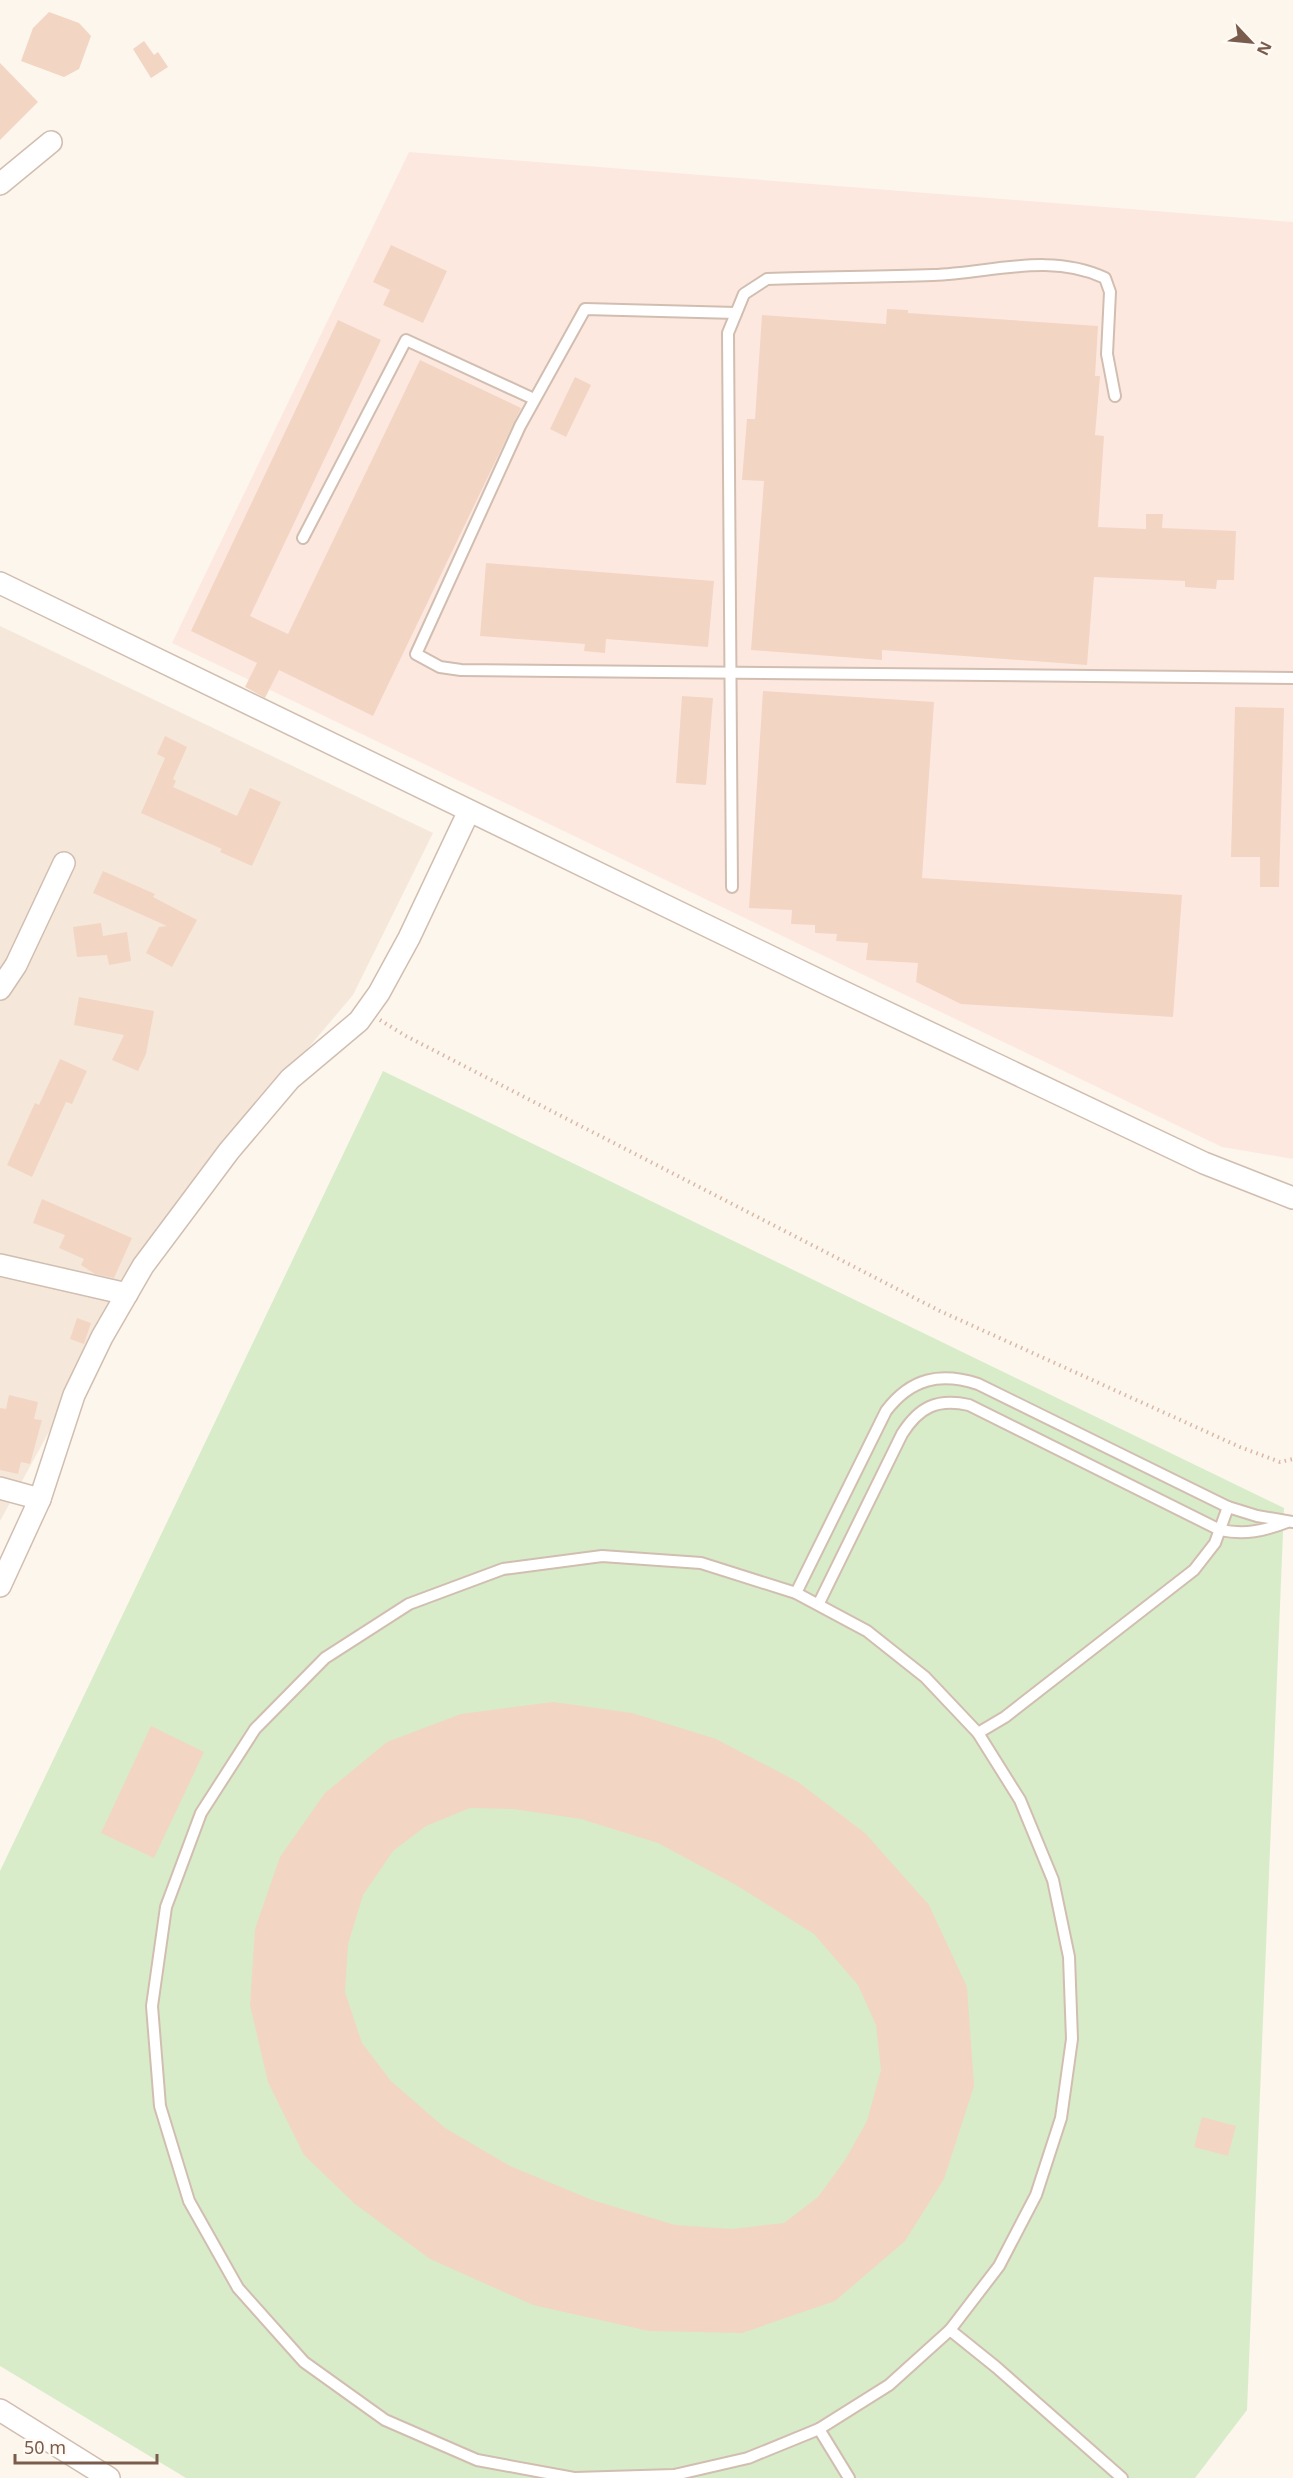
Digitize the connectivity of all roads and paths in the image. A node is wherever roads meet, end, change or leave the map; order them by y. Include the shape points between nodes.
1 (51, 142) dead end
2 (0, 184) edge
3 (736, 313) junction
4 (1115, 396) dead end
5 (534, 399) junction
6 (303, 538) dead end
7 (0, 583) edge
8 (729, 673) junction
9 (1293, 678) edge
10 (469, 811) junction
11 (64, 863) dead end
12 (732, 887) dead end
13 (0, 989) edge
14 (366, 1012) junction
15 (1293, 1198) edge
16 (0, 1265) edge
17 (127, 1294) junction
18 (1293, 1459) edge
19 (0, 1488) edge
20 (40, 1499) junction
21 (1228, 1507) junction
22 (1290, 1522) edge
23 (1220, 1530) junction
24 (0, 1587) edge
25 (796, 1593) junction
26 (819, 1603) junction
27 (978, 1733) junction
28 (950, 2330) junction
29 (0, 2410) edge
30 (819, 2429) junction
31 (674, 2476) edge
32 (109, 2478) edge
33 (574, 2478) edge
34 (849, 2478) edge
35 (1122, 2478) edge

1 - 2 street
3 - 4 lane via 744,294 766,279 935,275 1047,263 1088,270 1105,278 1110,292 1107,354
3 - 5 lane via 585,309
3 - 8 lane via 728,333
5 - 6 lane via 406,340
5 - 8 lane via 416,654 440,667 461,670
7 - 10 street
8 - 9 lane
8 - 12 lane
10 - 14 street via 397,964
10 - 15 street via 1204,1163
11 - 13 street via 16,965
14 - 17 street via 290,1079 229,1150 143,1266
14 - 18 path via 940,1311 1240,1447 1280,1462
16 - 17 street
17 - 20 street via 74,1395
19 - 20 street
20 - 24 street
21 - 22 lane
21 - 23 lane
21 - 25 lane via 978,1384 946,1378 927,1380 904,1391 886,1411
22 - 23 lane via 1249,1533
23 - 26 lane via 969,1406 939,1404 922,1409 911,1419
23 - 27 lane via 1194,1570 1005,1717
25 - 26 lane
25 - 33 lane via 701,1563 602,1556 503,1569 409,1604 325,1658 255,1729 201,1813 166,1907 152,2006 160,2106 189,2201 238,2288 304,2362 385,2420 477,2460
26 - 27 lane via 867,1631 925,1677
27 - 28 lane via 1020,1800 1053,1880 1069,1957 1072,2039 1061,2118 1036,2195 999,2266
28 - 30 lane via 889,2385
28 - 35 lane
29 - 32 street
30 - 31 lane via 748,2458
30 - 34 lane
31 - 33 lane

